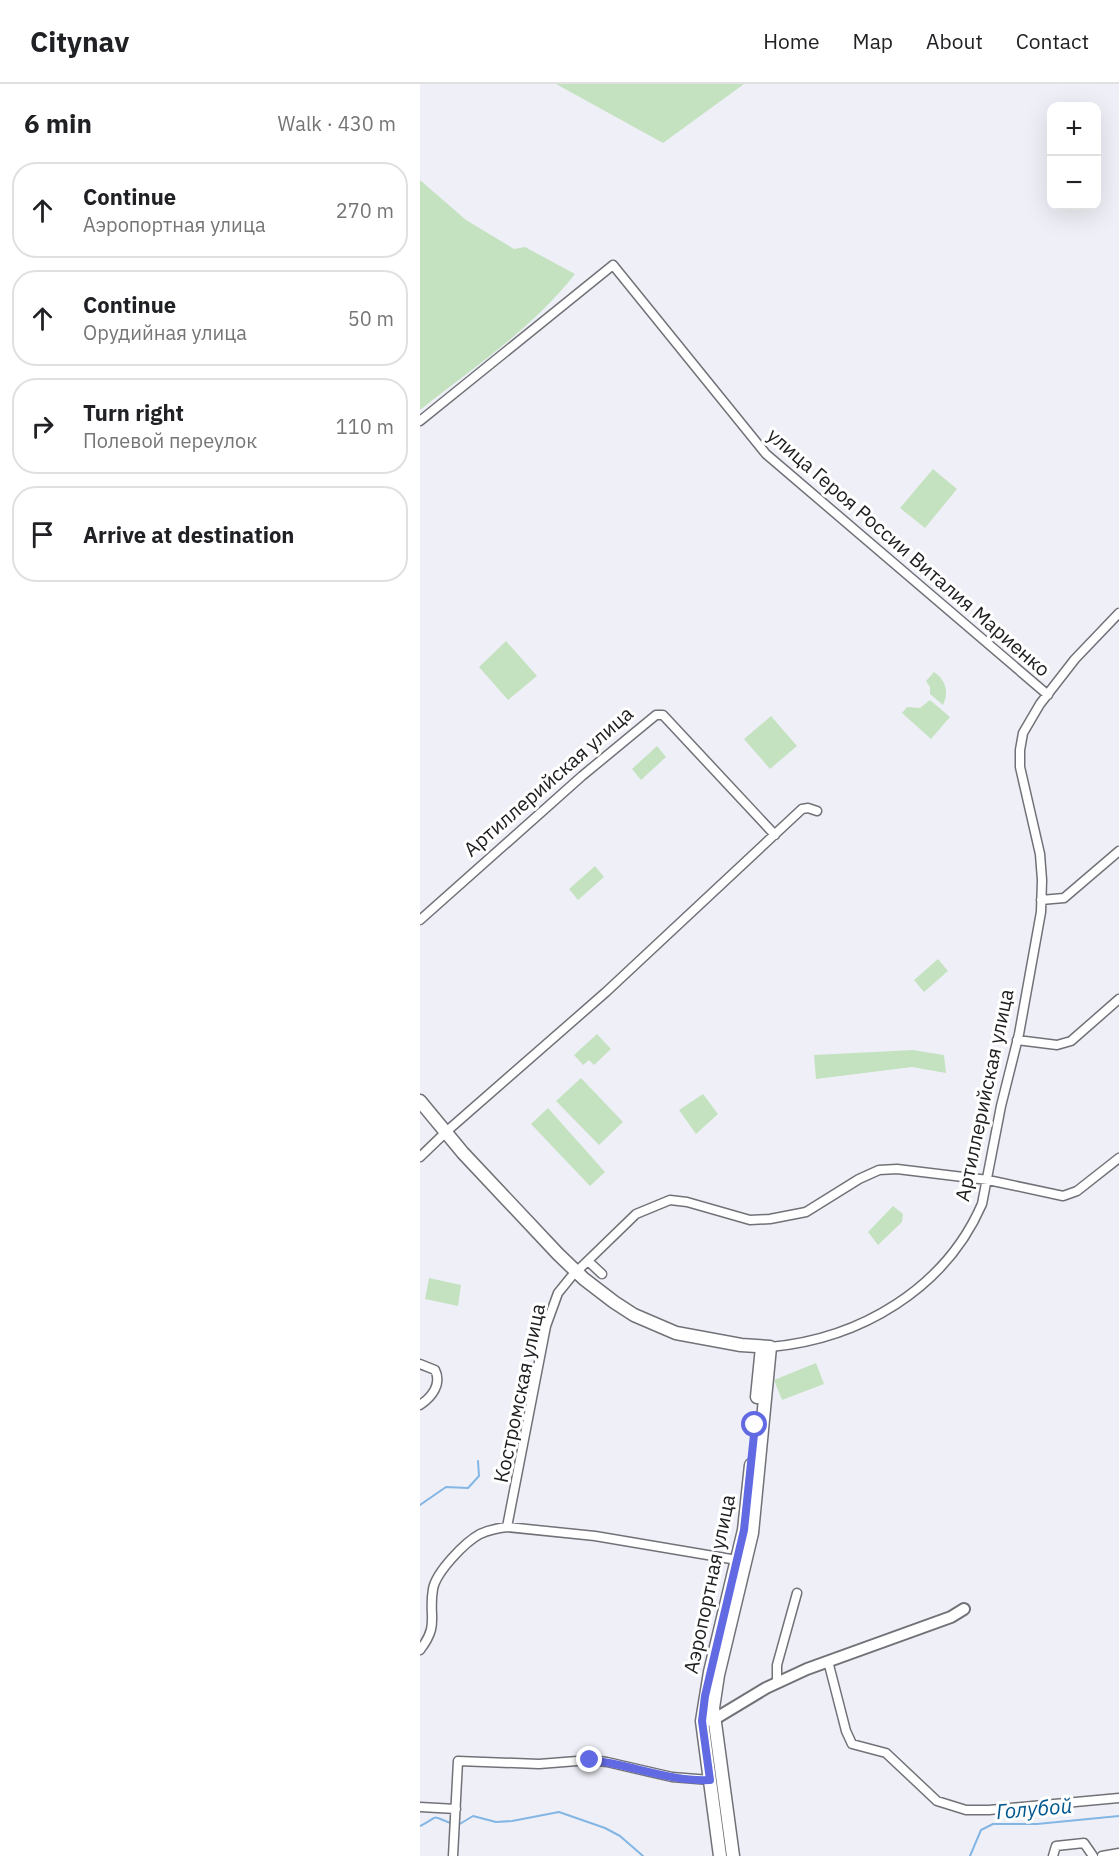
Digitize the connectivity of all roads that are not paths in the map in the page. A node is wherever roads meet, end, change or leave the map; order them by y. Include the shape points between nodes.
1 (420, 421) edge
2 (1119, 613) edge
3 (1048, 695) junction
4 (818, 811) dead end
5 (775, 835) junction
6 (1119, 851) edge
7 (1041, 900) junction
8 (420, 920) edge
9 (1119, 999) edge
10 (1017, 1040) junction
11 (420, 1101) edge
12 (447, 1131) junction
13 (420, 1157) edge
14 (1119, 1158) edge
15 (988, 1180) junction
16 (588, 1262) junction
17 (576, 1272) junction
18 (602, 1274) dead end
19 (766, 1347) junction
20 (420, 1364) edge
21 (420, 1405) edge
22 (507, 1527) junction
23 (737, 1560) junction
24 (797, 1593) dead end
25 (964, 1609) dead end
26 (420, 1650) edge
27 (828, 1661) junction
28 (777, 1682) junction
29 (708, 1720) junction
30 (710, 1780) junction
31 (1119, 1798) edge
32 (420, 1807) edge
33 (455, 1813) junction
34 (1119, 1853) edge
35 (453, 1856) edge
36 (720, 1856) edge
37 (733, 1856) edge
38 (1053, 1856) edge
39 (1093, 1856) edge
40 (1102, 1856) edge

1 - 3 street, улица Героя России Виталия Мариенко via 613,265 766,454
2 - 3 street, Артиллерийская улица via 1075,659
3 - 7 street, Артиллерийская улица via 1023,733 1020,750 1020,767 1040,854
4 - 5 street via 802,809
5 - 8 street, Артиллерийская улица via 663,715 656,715
5 - 12 street
6 - 7 street via 1064,898
7 - 10 street, Артиллерийская улица
9 - 10 street via 1071,1041 1057,1046
10 - 15 street, Артиллерийская улица
11 - 12 main road, Артиллерийская улица
12 - 13 street
12 - 17 main road, Артиллерийская улица via 463,1153
14 - 15 street, Костромская улица via 1077,1191 1063,1196
15 - 16 street, Костромская улица via 879,1170 806,1212 770,1219 750,1220 670,1200 636,1214
15 - 19 street, Артиллерийская улица via 968,1233 945,1262 908,1297 885,1313 849,1329 820,1339
16 - 17 street, Костромская улица
16 - 18 street
17 - 19 main road, Артиллерийская улица via 634,1315 666,1329 699,1338
17 - 22 street, Костромская улица via 558,1293 546,1326
19 - 23 main road, Аэропортная улица
19 - 29 main road, Аэропортная улица via 752,1533
20 - 21 street via 435,1370 438,1376 437,1386
22 - 23 street via 595,1536
22 - 26 street via 493,1529 468,1543 440,1574 432,1598 434,1624
23 - 29 main road, Аэропортная улица via 710,1672
24 - 28 street via 777,1665
25 - 27 street
27 - 28 street
27 - 31 street via 852,1744 885,1753 937,1801 966,1810 989,1810
28 - 29 street
29 - 30 main road
29 - 37 main road
30 - 33 street via 672,1777 590,1760 539,1764 458,1761
30 - 36 main road
32 - 33 street
33 - 35 street
34 - 40 street
38 - 39 street via 1056,1846 1084,1843

